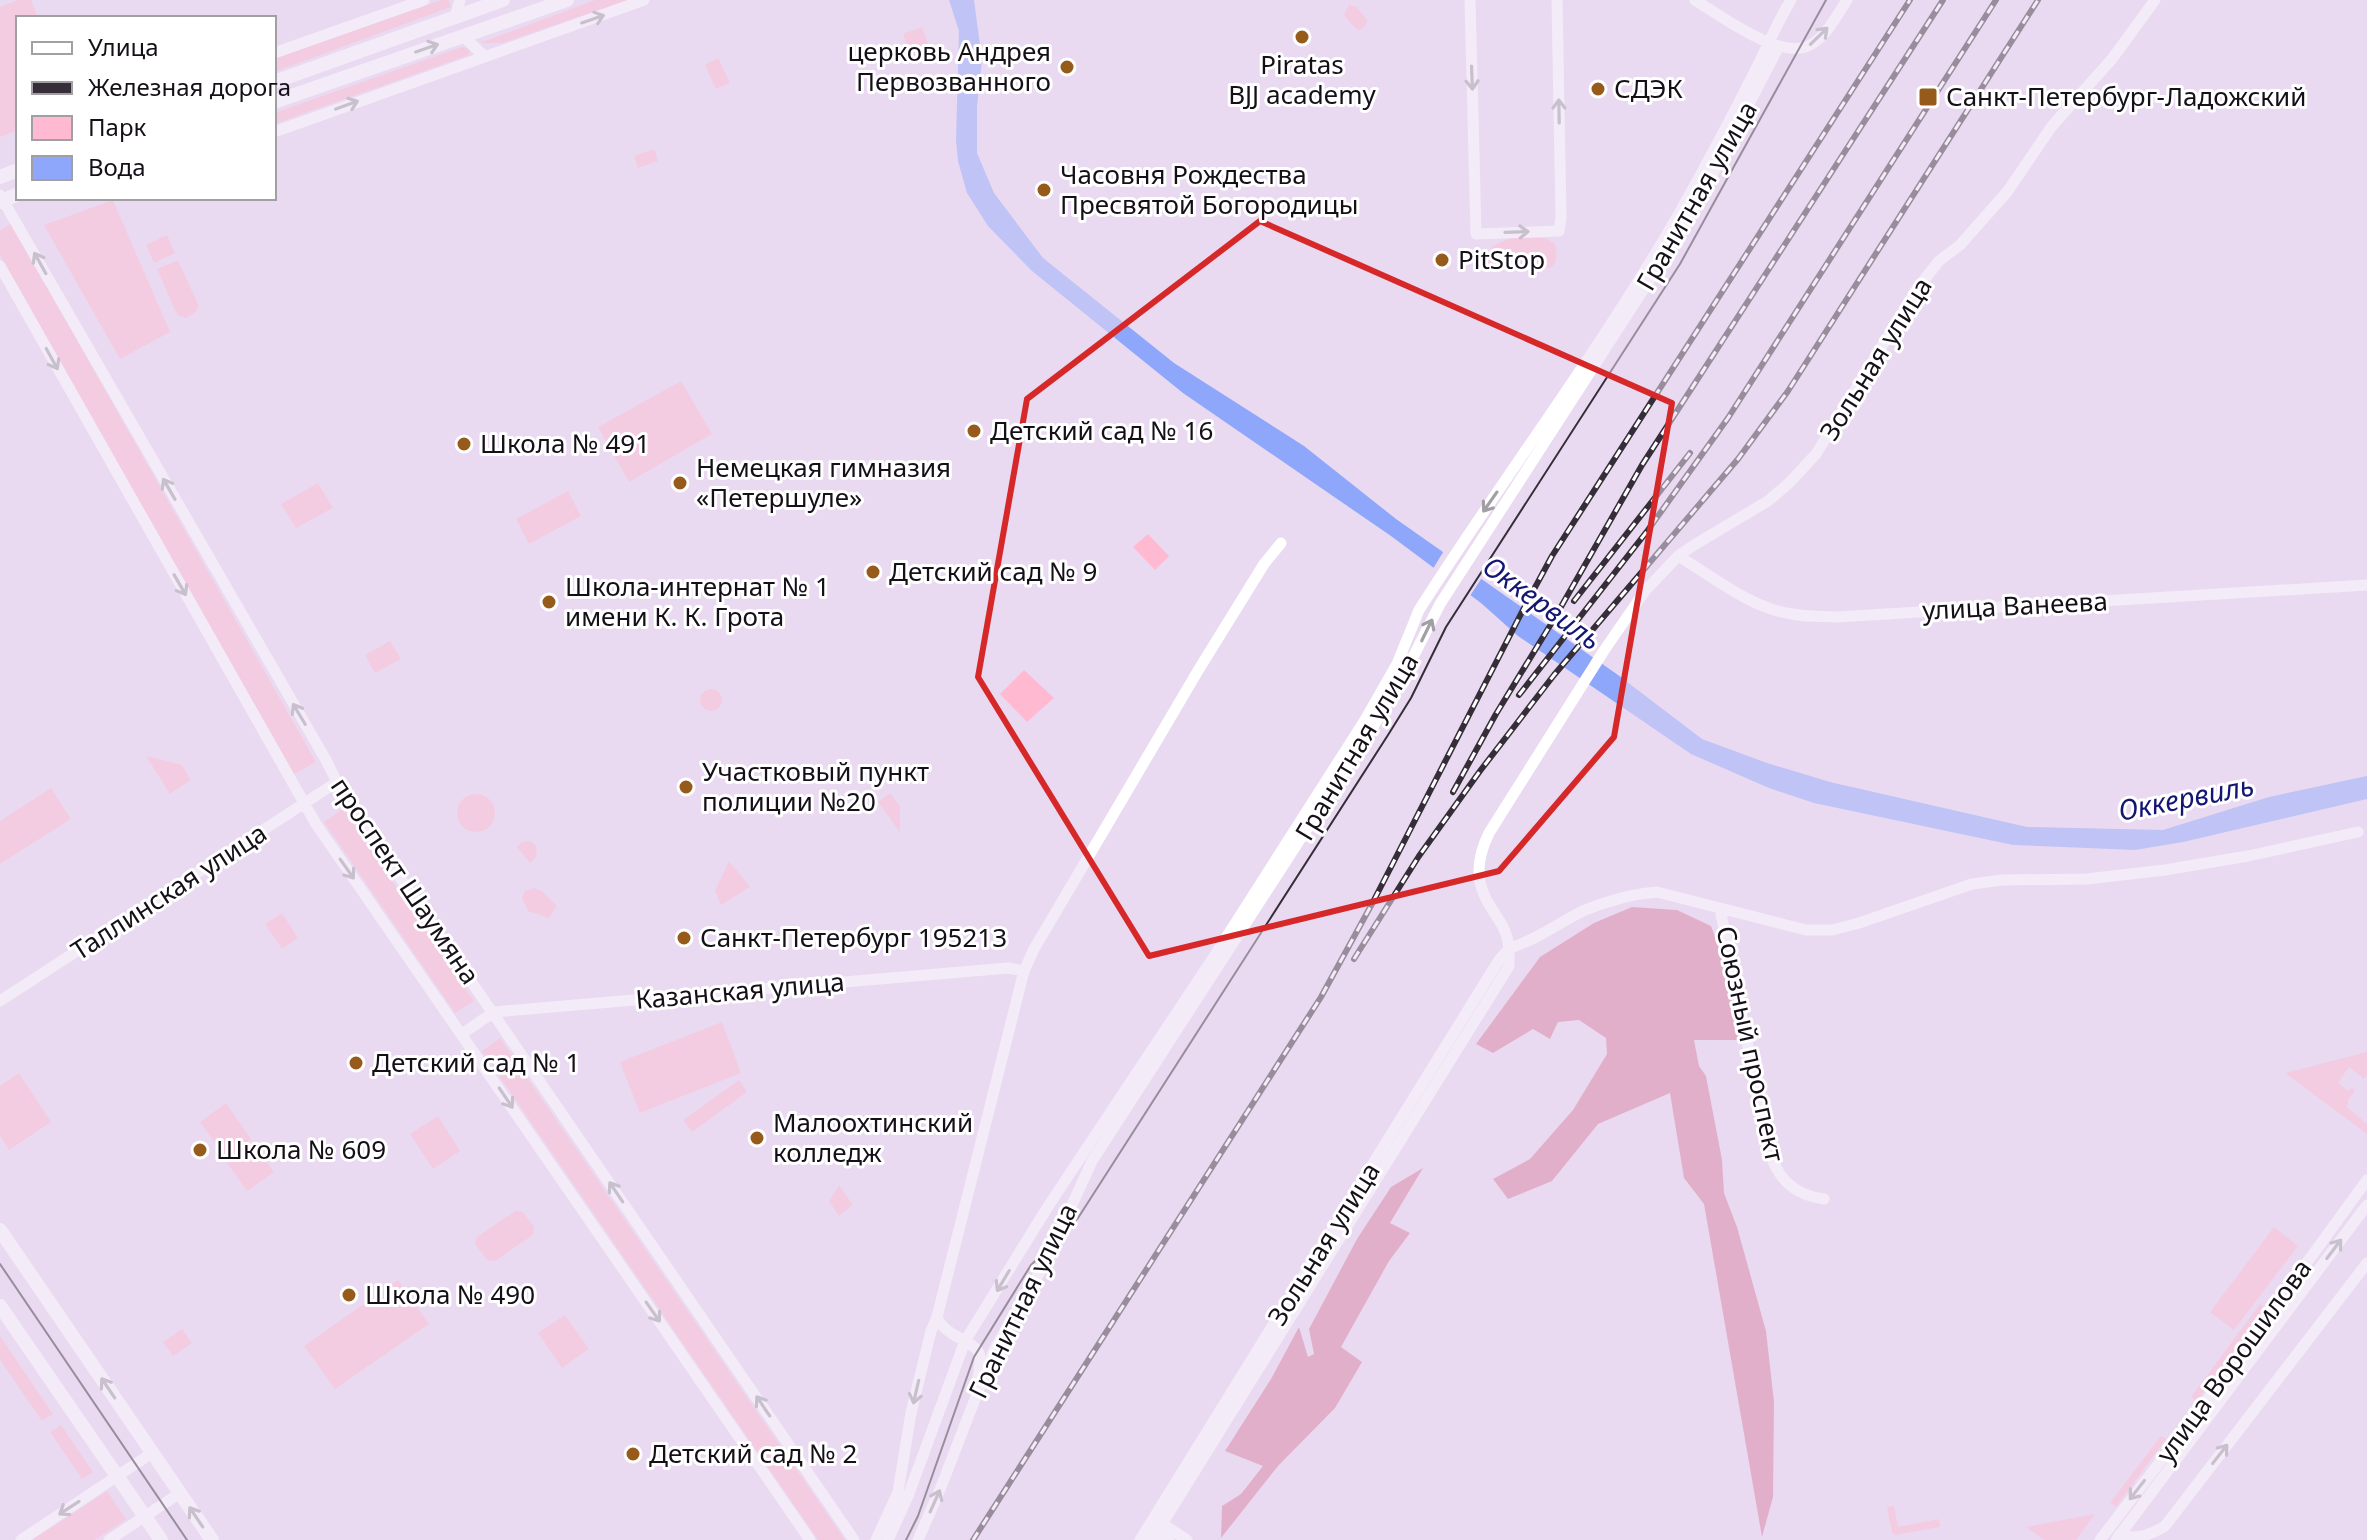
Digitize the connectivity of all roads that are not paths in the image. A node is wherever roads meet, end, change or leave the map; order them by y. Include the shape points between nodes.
1 (424, 0) edge
2 (460, 0) edge
3 (503, 0) edge
4 (567, 0) edge
5 (644, 0) edge
6 (1470, 0) edge
7 (1557, 0) edge
8 (1695, 0) edge
9 (1791, 0) edge
10 (1847, 0) edge
11 (2155, 0) edge
12 (455, 17) junction
13 (463, 36) junction
14 (1774, 44) junction
15 (276, 52) edge
16 (484, 56) junction
17 (276, 81) edge
18 (276, 101) edge
19 (276, 131) edge
20 (5, 198) edge
21 (0, 266) edge
22 (1281, 543) dead end
23 (1678, 556) junction
24 (2367, 585) edge
25 (337, 782) junction
26 (305, 803) junction
27 (2358, 832) dead end
28 (1720, 909) junction
29 (1509, 948) junction
30 (1024, 971) junction
31 (0, 1001) edge
32 (494, 1012) junction
33 (462, 1034) junction
34 (2367, 1180) edge
35 (1824, 1199) dead end
36 (2367, 1205) edge
37 (0, 1230) edge
38 (2367, 1263) edge
39 (0, 1306) edge
40 (937, 1317) junction
41 (965, 1341) junction
42 (977, 1390) junction
43 (152, 1453) junction
44 (117, 1477) junction
45 (180, 1493) junction
46 (903, 1494) junction
47 (145, 1517) junction
48 (1156, 1530) edge
49 (2117, 1538) edge
50 (21, 1540) edge
51 (109, 1540) edge
52 (161, 1540) edge
53 (212, 1540) edge
54 (810, 1540) edge
55 (854, 1540) edge
56 (876, 1540) edge
57 (888, 1540) edge
58 (918, 1540) edge
59 (1140, 1540) edge
60 (1169, 1540) edge
61 (1187, 1540) edge
62 (2100, 1540) edge

1 - 15 street
2 - 12 street
3 - 12 main road
4 - 13 main road
16 -> 5 street
6 -> 7 street via 1476,234 1559,231
8 - 14 street
9 - 14 street, Гранитная улица
14 -> 10 street via 1798,50 1812,44
11 - 23 street, Зольная улица via 2112,59 2052,126 2007,192 1916,290 1809,462 1768,501
12 - 17 main road
13 - 16 street
18 -> 13 main road
14 -> 41 street, Гранитная улица via 1657,250 1419,610 1397,664 1365,720
42 -> 14 street, Гранитная улица via 1001,1336 1047,1260 1092,1161 1374,725 1440,604 1691,216
19 -> 16 street
25 -> 20 street, проспект Шаумяна
21 -> 26 street, проспект Шаумяна
22 - 30 street, Гранитная улица via 1199,669
23 - 24 street, улица Ванеева via 1768,608 1837,617
23 - 29 street, Зольная улица via 1645,591 1603,652 1482,848 1480,886 1506,932
25 - 26 street, Таллинская улица
25 - 32 street, проспект Шаумяна
26 - 31 street, Таллинская улица
26 -> 33 street, проспект Шаумяна
27 - 28 street via 2165,870 1972,884 1832,930 1806,930
28 - 29 street via 1657,892 1630,895
28 - 35 street, Союзный проспект via 1775,1170 1799,1194
29 - 48 street, Зольная улица via 1509,966
30 - 32 street, Казанская улица via 1008,968
30 - 40 street, Гранитная улица
32 - 33 street, Казанская улица
55 -> 32 street, проспект Шаумяна
33 -> 54 street, проспект Шаумяна
34 -> 62 street, улица Ворошилова
49 -> 36 street, улица Ворошилова
43 -> 37 main road
49 -> 38 street via 2139,1538 2165,1526
39 - 44 main road
40 - 41 street via 945,1330
40 -> 46 street, Гранитная улица via 911,1413
41 - 42 street via 980,1358
41 - 46 street, Гранитная улица
58 -> 42 street, Гранитная улица
43 - 44 street
43 - 45 main road
44 - 47 main road
44 -> 50 street
45 - 47 street
53 -> 45 main road
46 - 56 street, Гранитная улица
46 - 57 street, Гранитная улица
47 - 51 street
47 - 52 main road
48 - 59 street, Зольная улица
48 - 60 street
48 - 61 street

